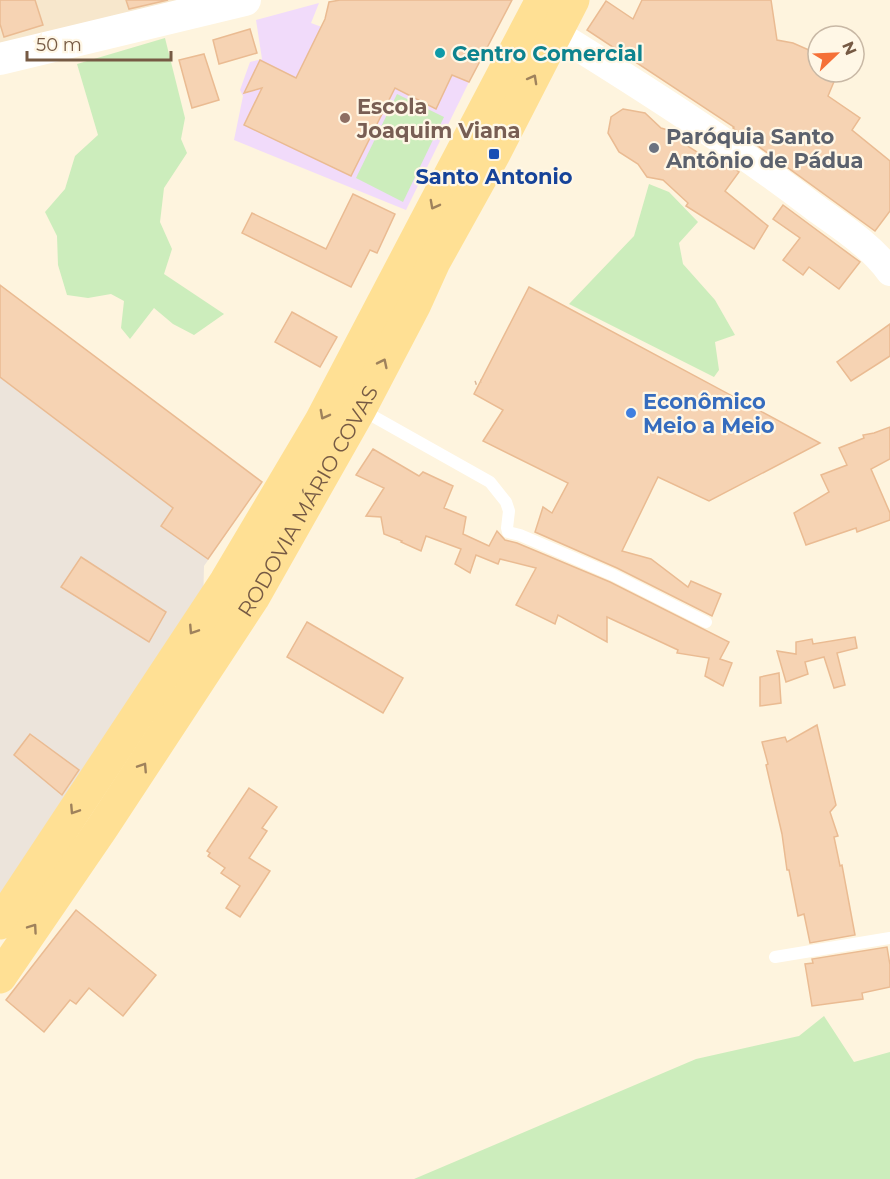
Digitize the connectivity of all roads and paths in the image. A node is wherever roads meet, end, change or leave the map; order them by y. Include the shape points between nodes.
1 (245, 0) edge
2 (543, 0) edge
3 (573, 0) edge
4 (556, 34) junction
5 (0, 59) edge
6 (890, 272) edge
7 (481, 381) dead end
8 (475, 383) dead end
9 (372, 416) junction
10 (240, 589) junction
11 (706, 622) dead end
12 (0, 923) edge
13 (890, 938) edge
14 (775, 957) dead end
15 (0, 977) edge

1 - 5 main road
2 -> 10 main road, RODOVIA MÁRIO COVAS via 321,421
3 - 4 main road, RODOVIA MÁRIO COVAS
4 - 6 street via 780,181 859,241
9 -> 4 main road, RODOVIA MÁRIO COVAS via 449,234
7 - 8 path
9 - 10 main road, RODOVIA MÁRIO COVAS
9 - 11 lane via 490,482 506,502 508,532 613,575
10 -> 12 main road, RODOVIA MÁRIO COVAS
15 -> 10 main road, RODOVIA MÁRIO COVAS via 102,828
13 - 14 lane

